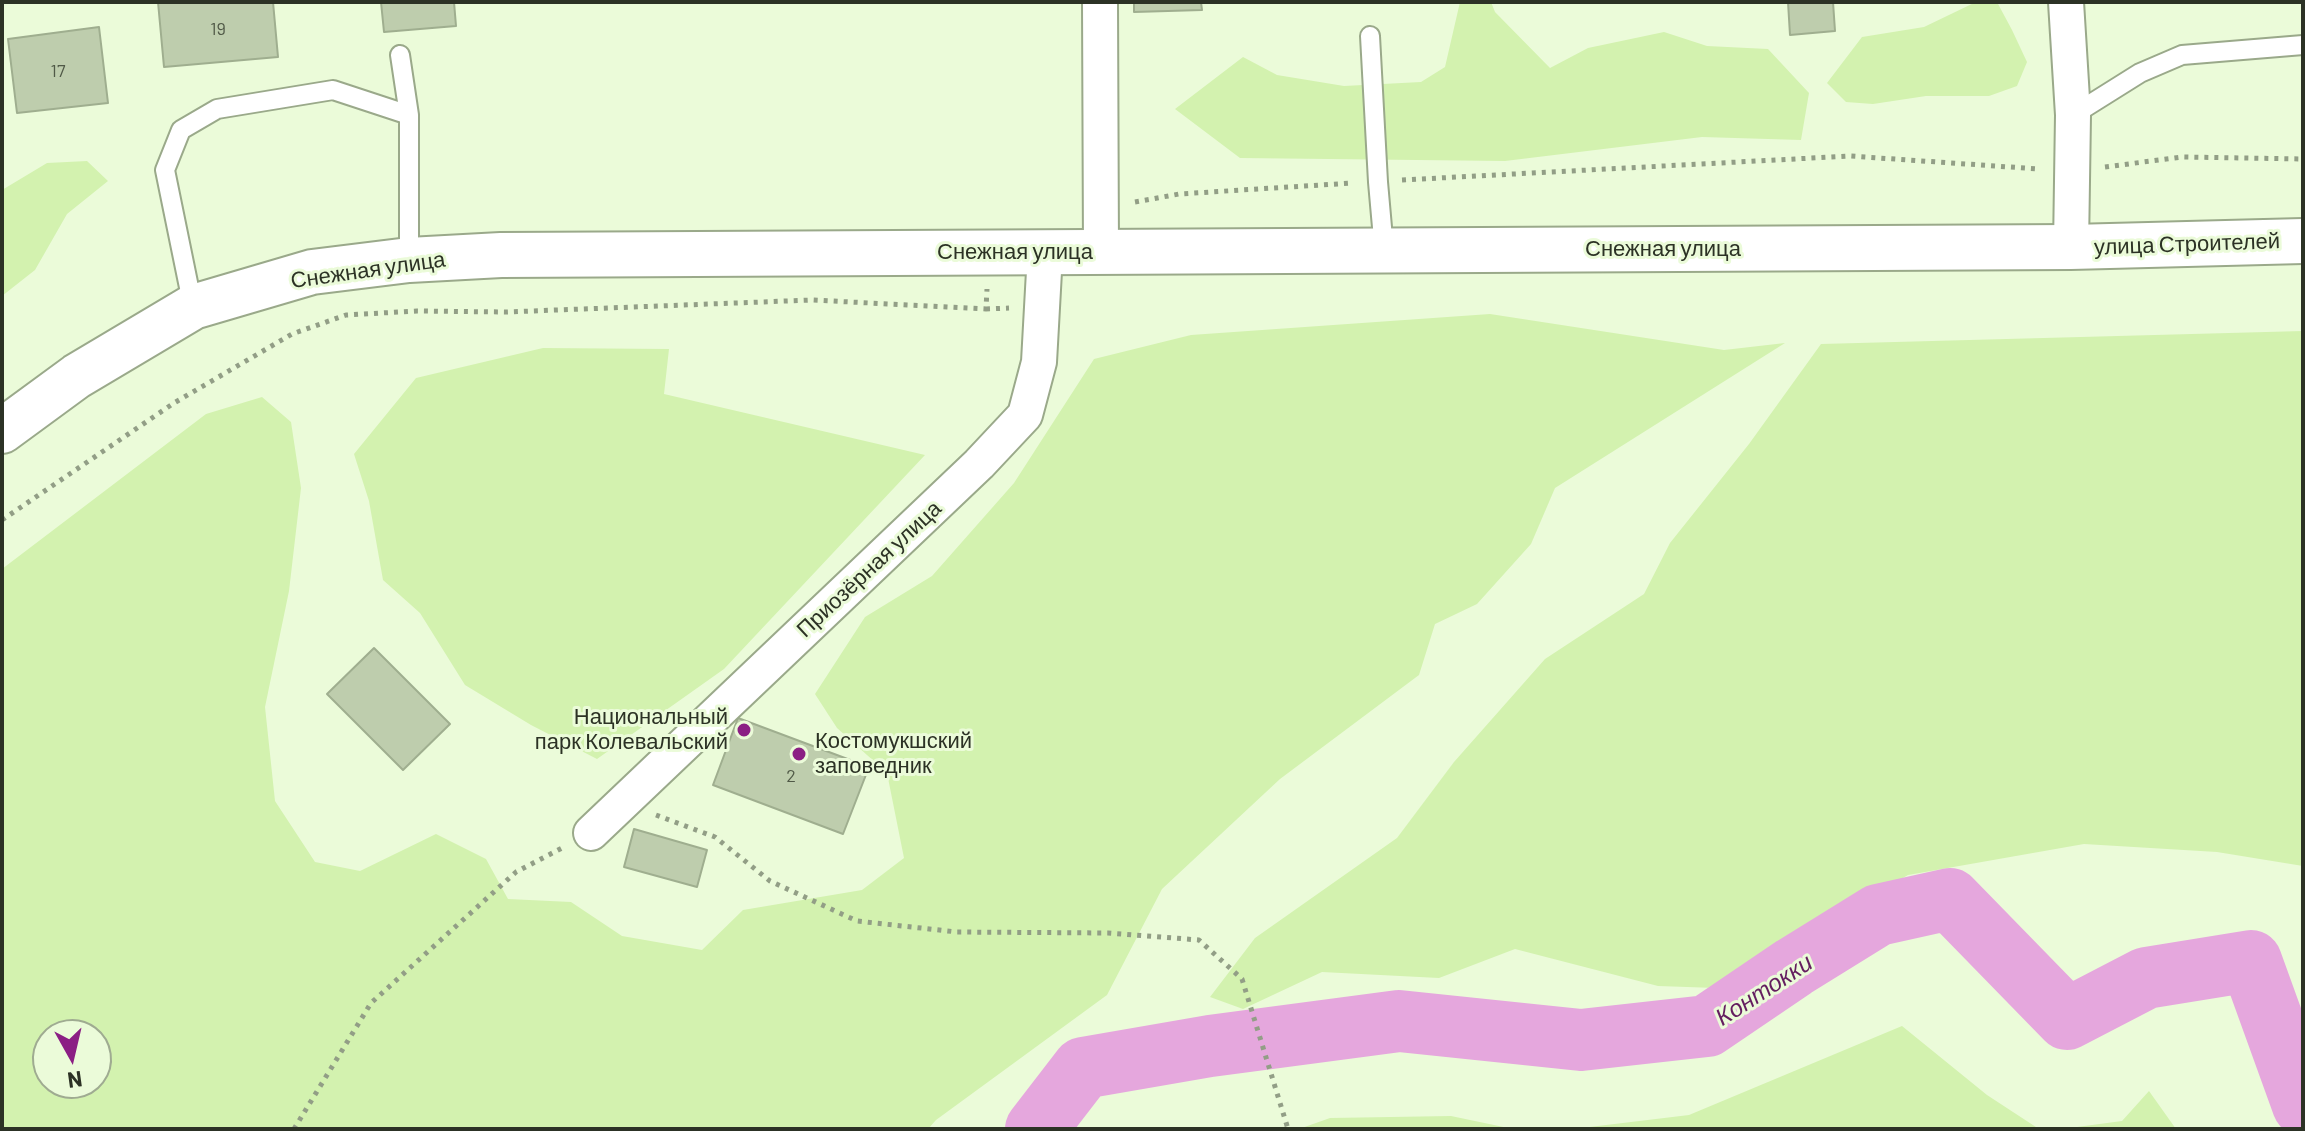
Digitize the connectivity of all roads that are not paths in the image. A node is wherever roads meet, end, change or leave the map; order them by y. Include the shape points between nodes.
1 (1100, 2) edge
2 (2066, 2) edge
3 (1370, 36) dead end
4 (2303, 45) edge
5 (400, 55) dead end
6 (409, 115) junction
7 (2073, 115) junction
8 (2303, 241) edge
9 (2071, 247) junction
10 (1384, 250) junction
11 (1101, 252) junction
12 (1045, 253) junction
13 (409, 260) junction
14 (193, 307) junction
15 (2, 431) edge
16 (591, 833) road end

1 - 11 street
2 - 7 street
3 - 10 lane
4 - 7 lane via 2182,55 2140,73
5 - 6 lane
6 - 13 lane
6 - 14 lane via 333,90 217,109 181,130 165,170
7 - 9 street
8 - 9 street, улица Строителей
9 - 10 street, Снежная улица
10 - 11 street, Снежная улица
11 - 12 street, Снежная улица
12 - 13 street, Снежная улица
12 - 16 street, Приозёрная улица via 1039,362 1025,415
13 - 14 street, Снежная улица via 312,272
14 - 15 street, Снежная улица via 77,376

